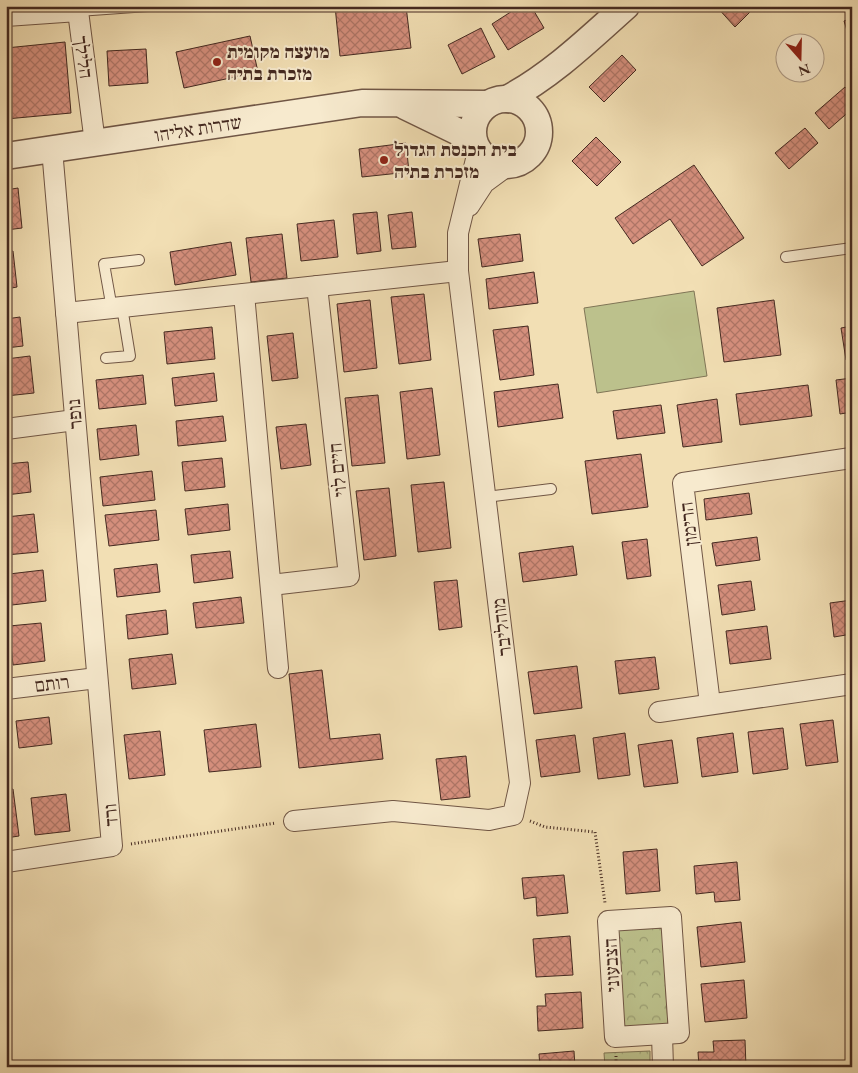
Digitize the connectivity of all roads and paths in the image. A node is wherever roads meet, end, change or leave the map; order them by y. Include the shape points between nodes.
1 (148, 6) edge
2 (626, 6) edge
3 (46, 10) edge
4 (78, 11) junction
5 (6, 16) edge
6 (568, 59) junction
7 (390, 102) junction
8 (498, 102) junction
9 (538, 123) junction
10 (95, 143) junction
11 (475, 145) junction
12 (52, 149) junction
13 (6, 156) edge
14 (507, 166) junction
15 (462, 219) junction
16 (852, 248) edge
17 (786, 257) dead end
18 (139, 260) dead end
19 (458, 271) junction
20 (317, 286) junction
21 (244, 294) junction
22 (117, 308) junction
23 (66, 313) junction
24 (106, 358) dead end
25 (75, 420) junction
26 (6, 429) edge
27 (851, 458) edge
28 (551, 489) dead end
29 (486, 497) junction
30 (271, 584) junction
31 (278, 668) dead end
32 (97, 678) junction
33 (852, 684) edge
34 (6, 689) edge
35 (710, 704) junction
36 (659, 712) dead end
37 (513, 815) junction
38 (294, 821) joint
39 (112, 846) junction
40 (6, 862) edge
41 (608, 921) junction
42 (662, 1035) junction
43 (663, 1067) edge

1 - 4 lane
2 - 6 street
3 - 4 street, הלילך
3 - 5 street, הלילך
4 - 10 street, הלילך
6 - 8 street via 532,85
6 - 9 street via 555,77
7 - 8 street, שדרות אליהו
7 - 10 street, שדרות אליהו via 362,103
7 - 11 street, שדרות אליהו via 404,105
8 - 9 street via 526,106
8 - 11 street via 475,119
9 - 14 street via 539,133 533,152 522,161
10 - 12 street, שדרות אליהו
11 - 14 street via 486,159
11 - 15 street, מוהליבר
12 - 13 street, שדרות אליהו
12 - 23 street, נופר
14 - 15 street, מוהליבר via 484,183
15 - 19 street, מוהליבר via 458,233
16 - 17 lane
18 - 22 lane via 104,264
19 - 20 street
19 - 29 street, מוהליבר
20 - 21 street
20 - 30 street, חיים לוי via 349,576
21 - 22 street
21 - 30 street
22 - 23 street
22 - 24 lane via 130,356
23 - 25 street, נופר
25 - 26 street
25 - 32 street, נופר
27 - 35 street, הרימון via 683,483
28 - 29 lane
29 - 37 street, מוהליבר via 520,783
30 - 31 street
32 - 34 street, רותם
32 - 39 street, ורד
33 - 35 street
35 - 36 street
37 - 38 street via 489,820 393,812
37 - 41 path via 545,827 595,832
38 - 39 path
39 - 40 street, ורד
41 - 42 street, הצבעוני via 615,1038
41 - 42 street, הצבעוני via 671,917 678,1033
42 - 43 street

